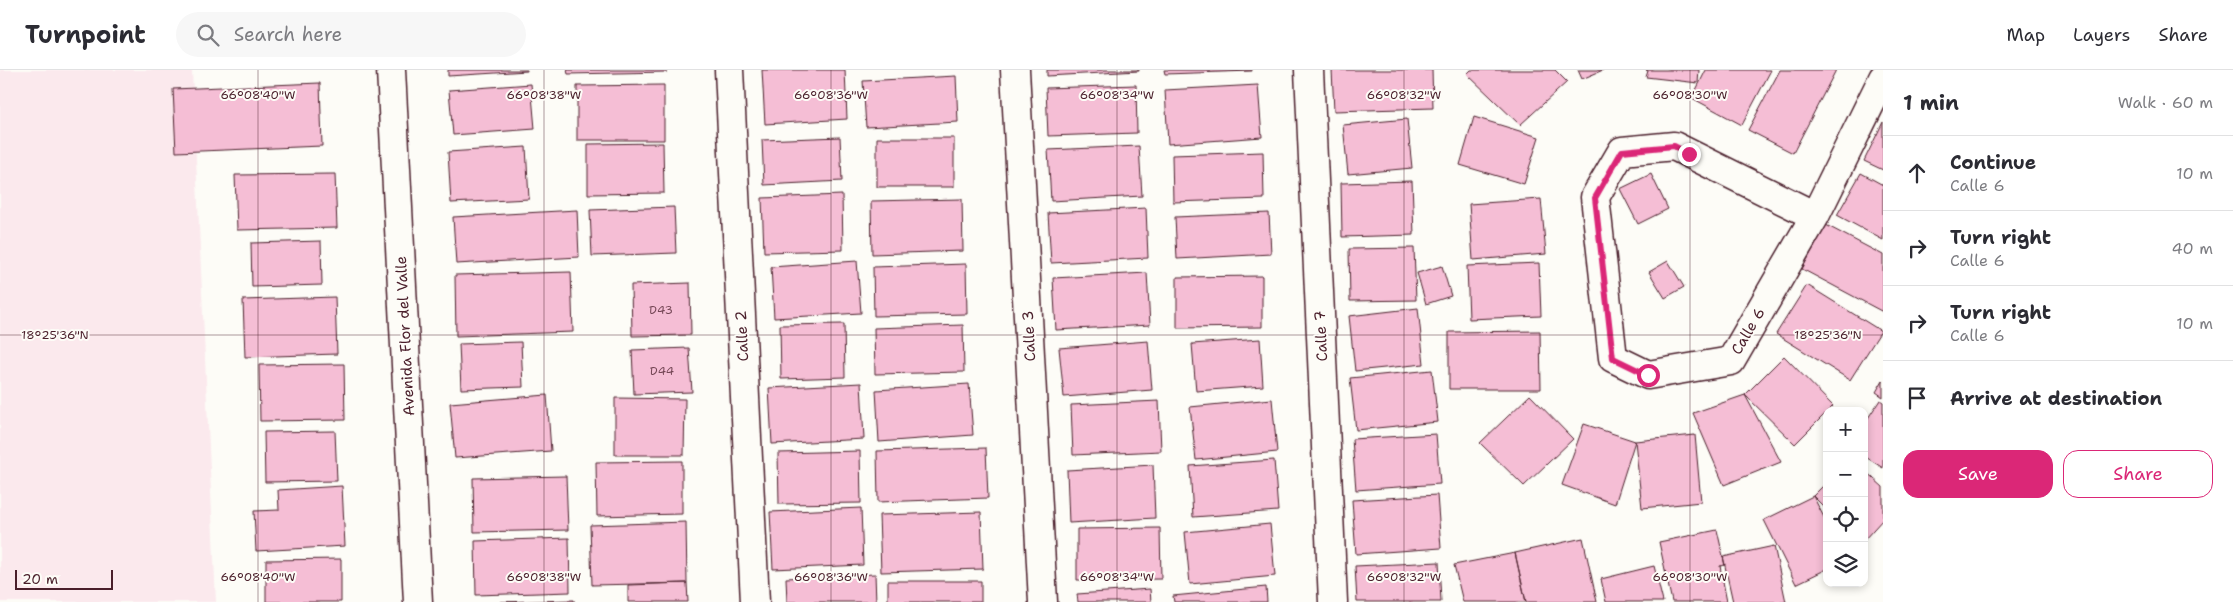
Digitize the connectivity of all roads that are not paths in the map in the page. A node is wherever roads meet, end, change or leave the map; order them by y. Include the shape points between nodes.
1 (391, 70) edge
2 (729, 70) edge
3 (1015, 70) edge
4 (1309, 70) edge
5 (1883, 78) edge
6 (1815, 216) junction
7 (418, 602) edge
8 (755, 602) edge
9 (1042, 602) edge
10 (1333, 602) edge

1 - 7 street, Avenida Flor del Valle
2 - 8 street, Calle 2
3 - 9 street, Calle 3
4 - 10 street, Calle 7
5 - 6 street, Calle 6
6 - 6 street, Calle 6 via 1731,361 1648,375 1613,358 1595,198 1622,151 1674,146

